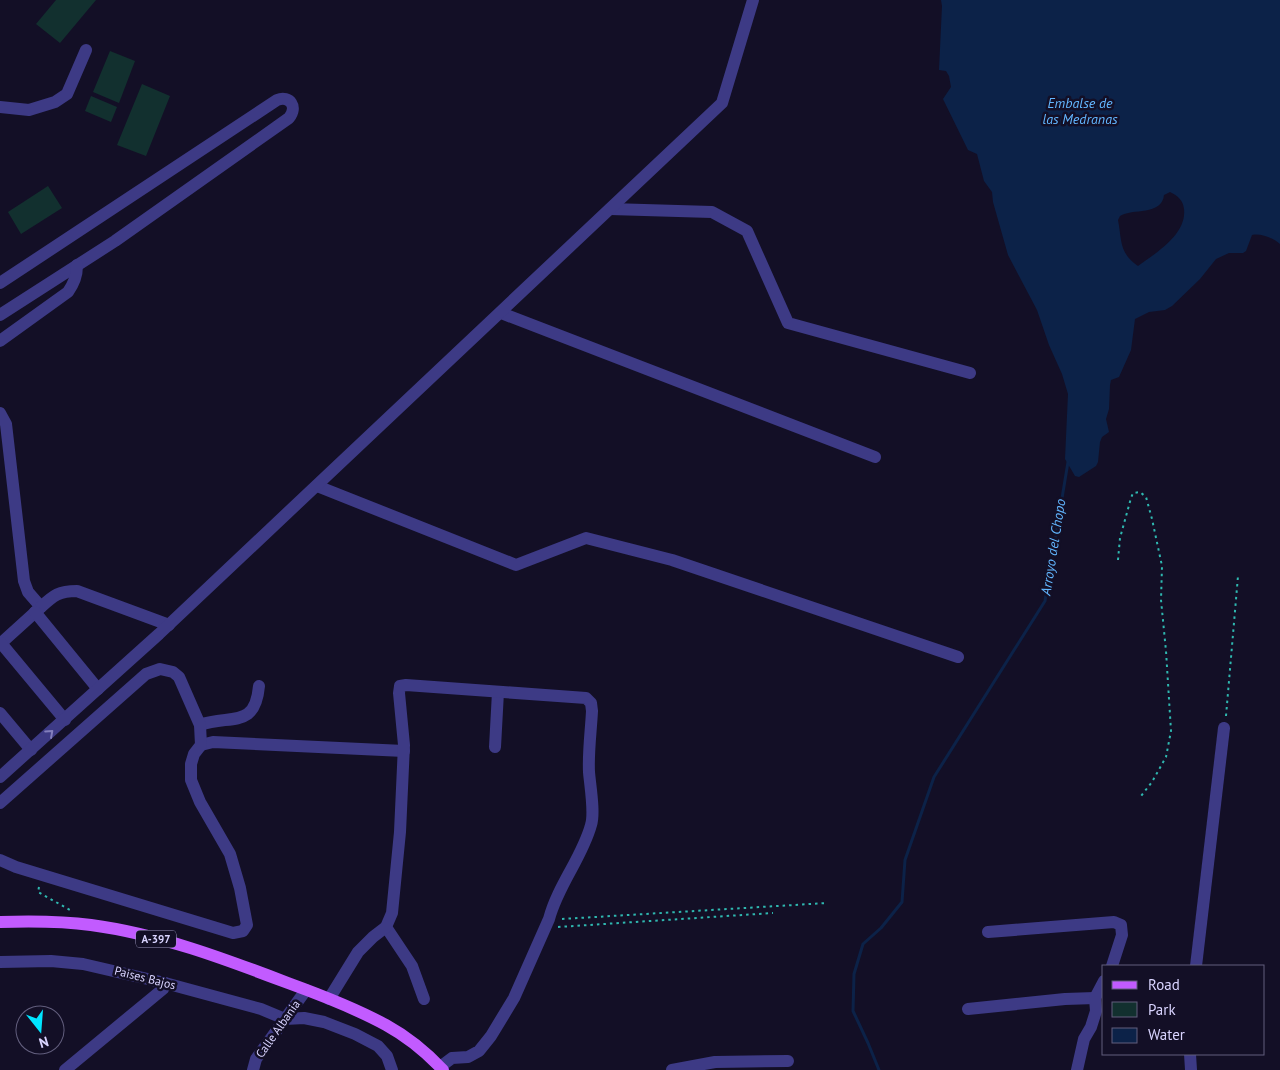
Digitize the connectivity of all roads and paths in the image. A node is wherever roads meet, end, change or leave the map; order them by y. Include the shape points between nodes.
1 (752, 0) edge
2 (86, 50) dead end
3 (0, 108) edge
4 (610, 209) junction
5 (78, 265) junction
6 (0, 283) edge
7 (501, 313) junction
8 (0, 315) edge
9 (0, 341) edge
10 (970, 374) dead end
11 (0, 413) edge
12 (875, 457) dead end
13 (317, 486) junction
14 (1118, 560) dead end
15 (1238, 576) dead end
16 (38, 610) junction
17 (169, 625) junction
18 (0, 644) edge
19 (958, 657) dead end
20 (259, 686) dead end
21 (98, 689) junction
22 (498, 692) junction
23 (0, 713) edge
24 (65, 720) junction
25 (200, 725) junction
26 (1224, 728) joint
27 (200, 745) junction
28 (495, 747) dead end
29 (31, 750) junction
30 (404, 750) junction
31 (0, 777) edge
32 (1141, 796) dead end
33 (0, 803) edge
34 (0, 860) edge
35 (827, 903) dead end
36 (773, 913) dead end
37 (0, 922) edge
38 (547, 923) junction
39 (386, 927) junction
40 (988, 932) dead end
41 (0, 962) edge
42 (1112, 965) edge
43 (1196, 965) edge
44 (165, 983) junction
45 (1102, 985) edge
46 (306, 990) junction
47 (1095, 998) junction
48 (329, 999) junction
49 (424, 999) dead end
50 (968, 1009) dead end
51 (285, 1019) junction
52 (1190, 1055) edge
53 (788, 1061) dead end
54 (755, 1066) edge
55 (441, 1069) edge
56 (65, 1070) edge
57 (253, 1070) edge
58 (392, 1070) edge
59 (672, 1070) edge
60 (1077, 1070) edge
61 (1191, 1070) edge

1 - 4 street via 722,103
2 - 3 street via 66,94 55,102 29,110
4 - 7 street
4 - 10 street via 712,212 747,231 788,324
5 - 6 street via 292,116 294,108 290,102 284,98 277,100
5 - 8 street
5 - 9 street via 74,284 68,292
7 - 12 street
7 - 13 street
11 - 16 street via 6,424 24,581
13 - 17 street
13 - 19 street via 516,565 586,538 672,560
14 - 32 path via 1120,538 1131,498 1133,493 1140,492 1146,497 1162,566 1160,600 1171,731 1166,757
15 - 26 path
16 - 17 street via 63,591 77,591
16 - 18 street
16 - 21 street
17 - 21 street
18 - 24 street
20 - 25 street via 258,698 247,715
21 - 24 street
22 - 28 street
22 - 30 street via 400,686
22 - 38 street via 586,698 591,703 589,770 592,822 585,844
23 - 29 street
29 -> 24 street
25 - 27 street
25 - 33 street via 179,677 167,669 152,670
26 - 43 street
27 - 30 street via 213,742
27 - 34 street via 191,764 191,780 230,854 247,918 243,931 233,933
29 - 31 street
30 - 39 street via 396,874 392,913
35 - 38 path
36 - 38 path
37 - 46 main road, A-397 via 50,921 128,932 221,959
38 - 55 street via 514,998 491,1036 479,1051 468,1057 452,1058
39 - 48 street via 358,952
39 - 49 street via 412,966
40 - 42 street via 1114,922 1121,925 1122,935
41 - 44 street, Paises Bajos via 83,964
44 - 51 street, Paises Bajos via 261,1009
44 - 56 street via 163,989
45 - 47 street
46 - 48 main road, A-397
46 - 51 street, Calle Albania
47 - 50 street
47 - 60 street via 1096,1011 1084,1039
48 - 55 main road, A-397 via 388,1026
51 - 57 street, Calle Albania via 256,1059
51 - 58 street via 311,1019 355,1034 378,1046 387,1056
52 - 61 street
53 - 54 street
54 - 59 street via 715,1062

